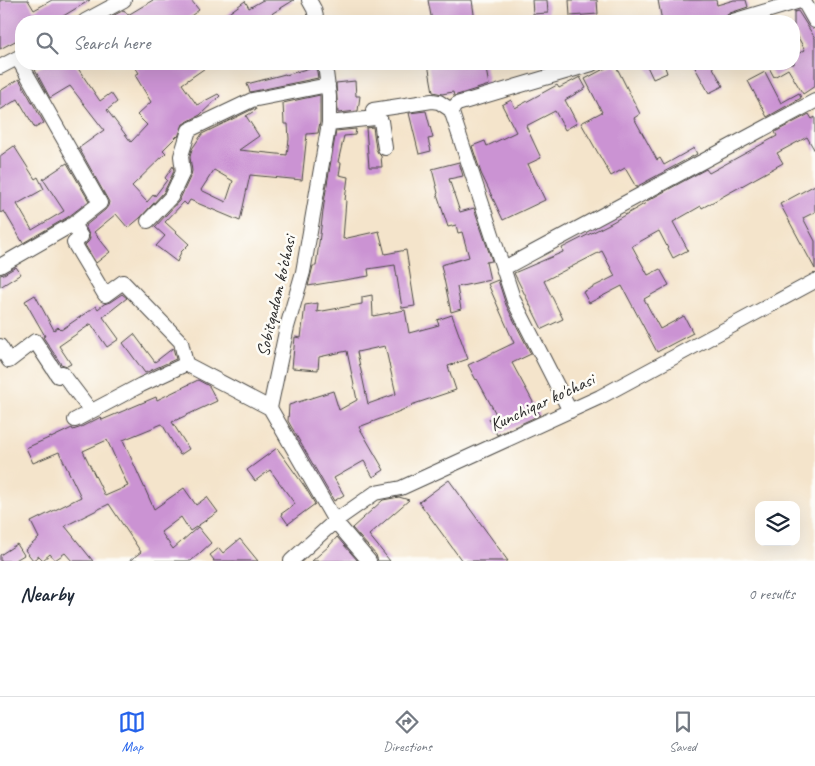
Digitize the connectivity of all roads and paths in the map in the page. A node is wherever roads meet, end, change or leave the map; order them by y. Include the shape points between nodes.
1 (124, 0) edge
2 (309, 0) edge
3 (803, 0) edge
4 (96, 15) edge
5 (316, 15) edge
6 (753, 15) edge
7 (815, 21) edge
8 (15, 62) edge
9 (0, 67) edge
10 (26, 70) edge
11 (327, 70) edge
12 (572, 70) edge
13 (328, 85) junction
14 (815, 101) edge
15 (451, 110) junction
16 (376, 118) junction
17 (330, 123) junction
18 (385, 148) dead end
19 (148, 221) dead end
20 (70, 226) junction
21 (0, 266) edge
22 (504, 268) junction
23 (815, 281) edge
24 (0, 346) edge
25 (186, 364) junction
26 (270, 408) junction
27 (91, 411) junction
28 (570, 411) junction
29 (75, 420) dead end
30 (335, 521) junction
31 (291, 561) edge
32 (368, 561) edge

1 - 4 street
2 - 5 street
3 - 6 street
3 - 7 street
8 - 9 street
10 - 20 street via 100,203
11 - 13 street, Sobitqadam ko'chasi
12 - 15 street via 457,104
13 - 17 street, Sobitqadam ko'chasi
13 - 19 street via 252,100 189,130 181,156 183,172 171,197
14 - 22 street
15 - 16 street via 432,101 373,110
15 - 22 street
16 - 17 street
16 - 18 street via 380,121
17 - 26 street, Sobitqadam ko'chasi via 303,272 287,327
20 - 21 street
20 - 25 street via 82,237 74,243 105,295 123,282 181,342
22 - 28 street via 514,301
23 - 28 street, Kunchiqar ko'chasi
24 - 27 street via 9,361 35,341 58,376 62,373
25 - 26 street
25 - 27 street
26 - 30 street
27 - 29 street
28 - 30 street, Kunchiqar ko'chasi via 401,488 376,493
30 - 31 street, Kunchiqar ko'chasi
30 - 32 street

